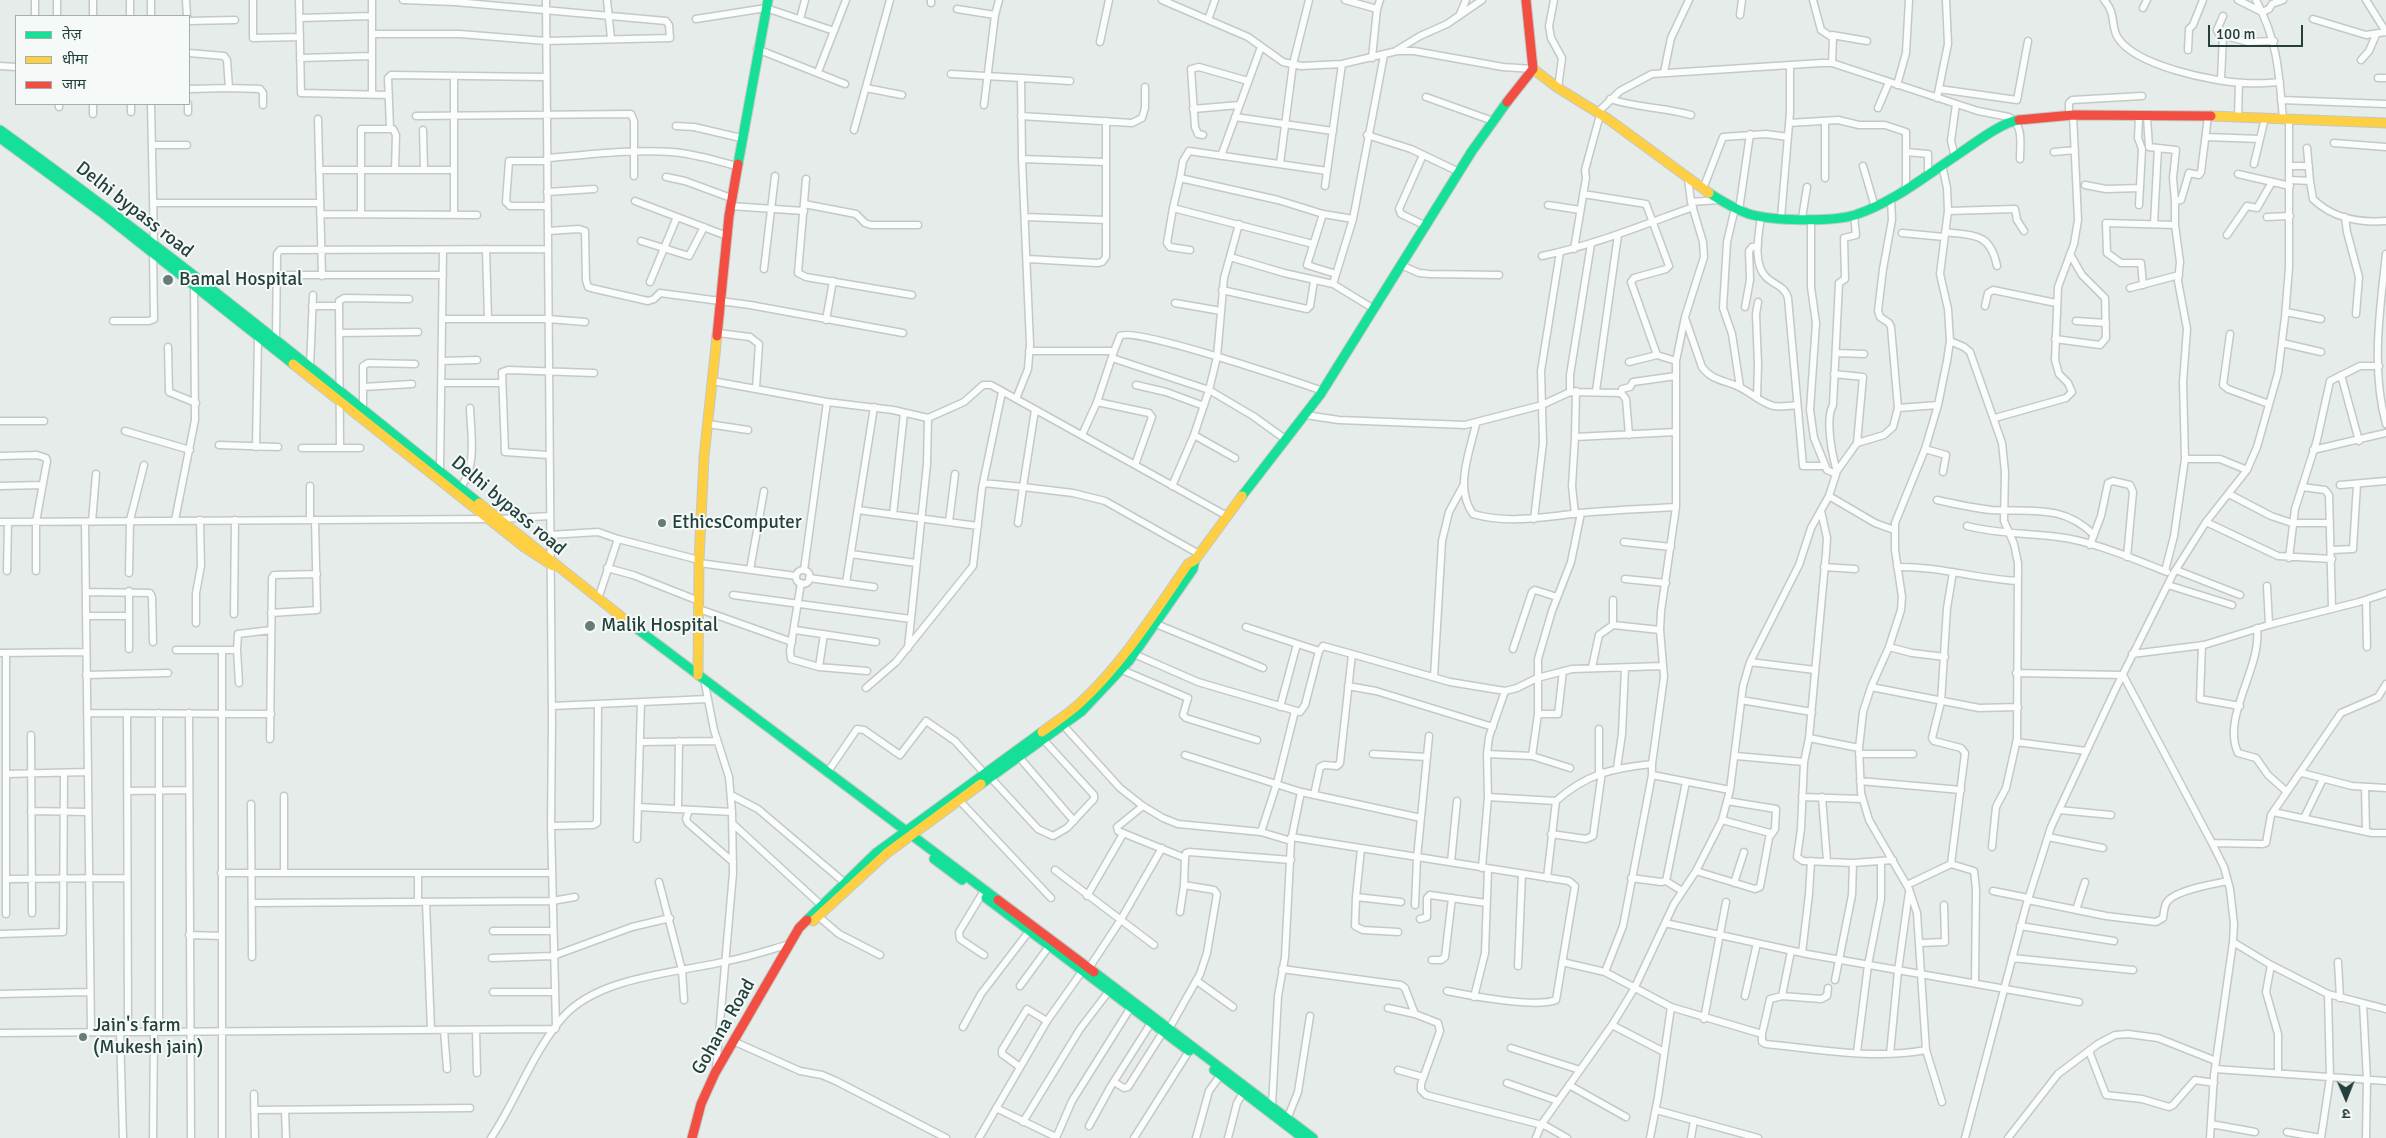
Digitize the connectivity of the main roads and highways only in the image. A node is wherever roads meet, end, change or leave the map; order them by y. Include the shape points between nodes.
1 (1526, 0) edge
2 (767, 4) edge
3 (1533, 69) junction
4 (2386, 123) edge
5 (0, 130) edge
6 (0, 138) edge
7 (153, 248) junction
8 (252, 326) junction
9 (276, 345) junction
10 (339, 395) junction
11 (1197, 557) junction
12 (549, 561) junction
13 (701, 677) junction
14 (1041, 737) junction
15 (987, 776) junction
16 (909, 835) junction
17 (795, 936) junction
18 (1086, 969) junction
19 (1166, 1030) junction
20 (1222, 1072) junction
21 (1262, 1103) junction
22 (692, 1138) edge
23 (1303, 1138) edge
24 (1313, 1138) edge

1 - 3 main road
2 - 13 main road via 736,166 712,382 699,562
3 - 4 main road via 1719,200 1761,216 1781,218 1854,215 1874,207 2016,120 2071,115 2208,116
3 - 11 main road via 1459,172 1323,391
5 - 7 main road, Delhi bypass road via 107,207
6 - 7 main road, Delhi bypass road
7 - 8 main road, Delhi bypass road
8 - 9 main road, Delhi bypass road
8 - 9 main road, Delhi bypass road via 258,335
9 - 10 main road, Delhi bypass road
10 - 12 main road, Delhi bypass road via 489,519
10 - 12 main road, Delhi bypass road via 461,487
11 - 14 main road via 1188,564 1124,657 1078,705
11 - 14 main road via 1193,569 1122,670 1082,711
12 - 13 main road, Delhi bypass road
13 - 16 main road, Delhi bypass road
14 - 15 main road
14 - 15 main road via 1019,757
15 - 16 main road
15 - 16 main road
16 - 17 main road
16 - 17 main road via 876,854 821,904
16 - 18 main road
16 - 18 main road via 944,866
17 - 22 main road, Gohana Road via 716,1070 701,1104
18 - 19 main road
18 - 19 main road via 1151,1023
19 - 20 main road
19 - 20 main road via 1189,1051
20 - 21 main road
20 - 21 main road via 1243,1093
21 - 23 main road
21 - 24 main road via 1272,1106

